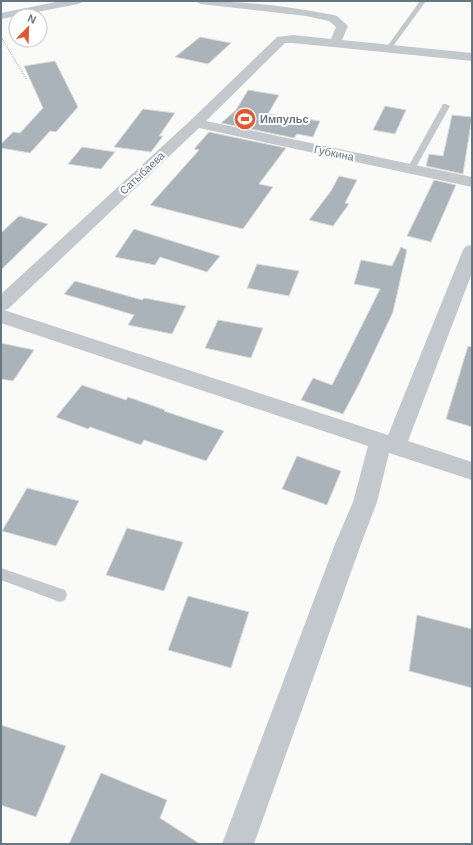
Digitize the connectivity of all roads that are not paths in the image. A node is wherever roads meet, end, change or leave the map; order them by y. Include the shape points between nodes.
1 (78, 1) edge
2 (201, 1) edge
3 (423, 1) edge
4 (1, 16) edge
5 (335, 43) junction
6 (389, 48) junction
7 (472, 57) edge
8 (446, 106) dead end
9 (196, 123) junction
10 (411, 169) junction
11 (472, 182) edge
12 (472, 250) edge
13 (1, 305) edge
14 (1, 316) edge
15 (388, 444) junction
16 (472, 471) edge
17 (1, 574) edge
18 (60, 595) dead end
19 (238, 844) edge

1 - 4 street
2 - 5 street via 306,12 334,18 342,26
3 - 6 lane
5 - 6 street
5 - 9 street, Сатыбаева via 281,40
6 - 7 street
8 - 10 lane
9 - 10 street, Губкина
9 - 13 street, Сатыбаева
10 - 11 street, Губкина
12 - 15 street
14 - 15 street
15 - 16 street
15 - 19 street via 348,544
17 - 18 lane

